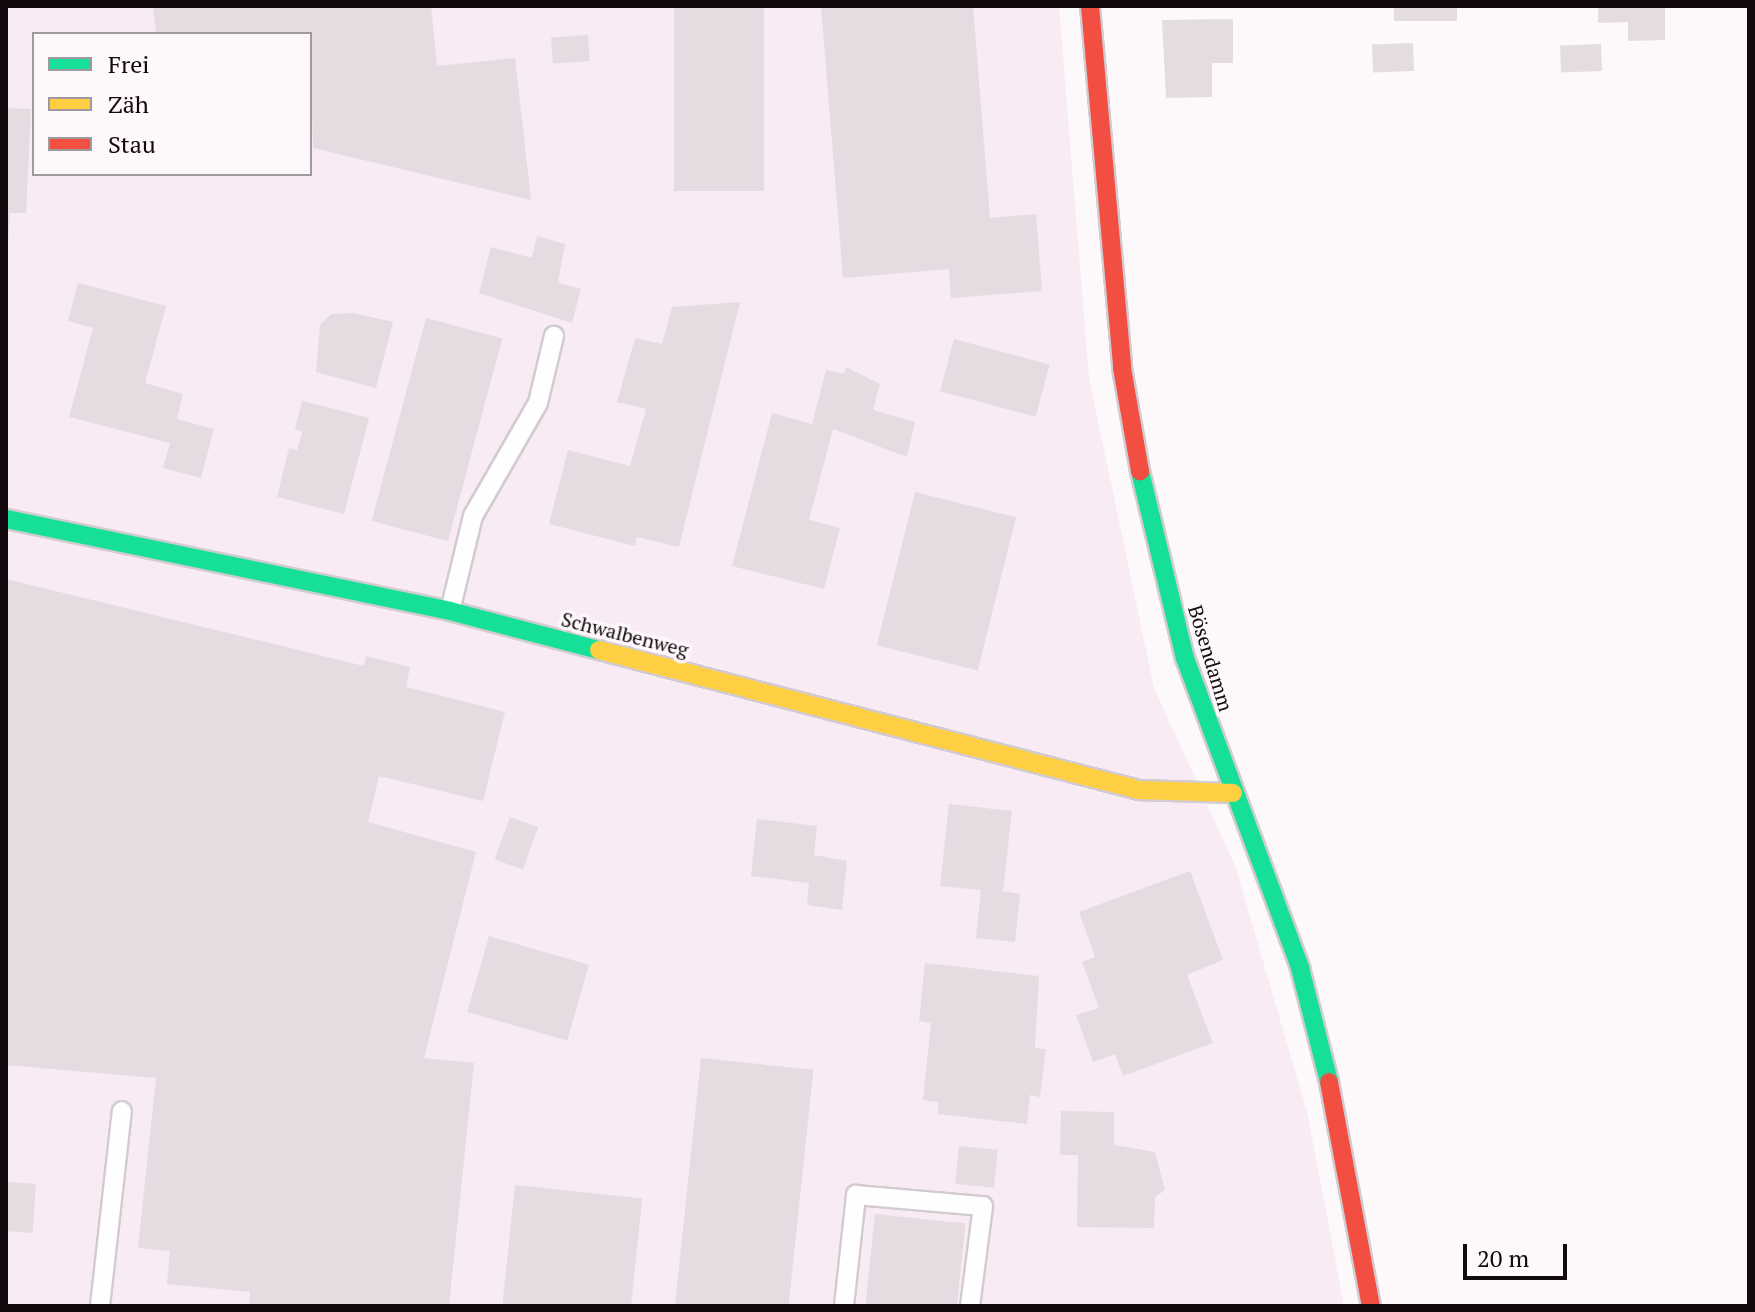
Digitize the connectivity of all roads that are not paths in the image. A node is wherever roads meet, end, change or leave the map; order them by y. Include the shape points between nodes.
1 (1090, 6) edge
2 (554, 336) dead end
3 (6, 519) edge
4 (450, 611) junction
5 (1233, 793) junction
6 (122, 1111) dead end
7 (100, 1306) edge
8 (844, 1306) edge
9 (970, 1306) edge
10 (1371, 1306) edge

1 - 5 street, Bösendamm via 1122,368 1142,484 1185,658
2 - 4 lane via 538,403 473,516
3 - 4 street, Schwalbenweg
4 - 5 street, Schwalbenweg via 1139,790
5 - 10 street, Bösendamm via 1300,968 1338,1120
6 - 7 lane
8 - 9 lane via 856,1195 983,1206

